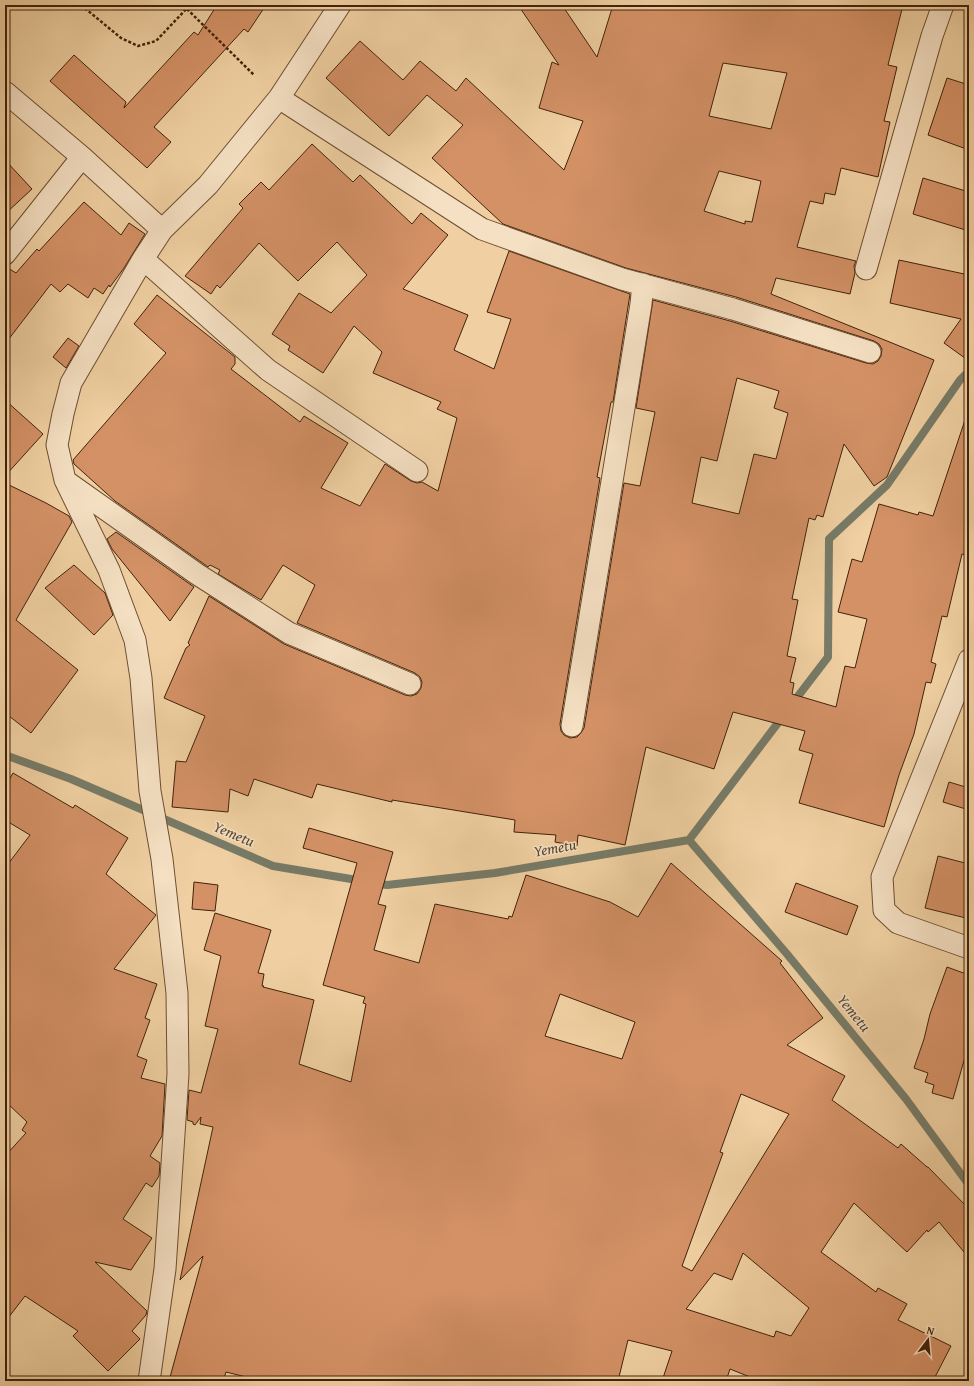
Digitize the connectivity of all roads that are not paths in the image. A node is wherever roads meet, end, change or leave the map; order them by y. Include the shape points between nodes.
1 (340, 5) edge
2 (943, 5) edge
3 (5, 92) edge
4 (279, 98) junction
5 (82, 157) junction
6 (162, 230) junction
7 (5, 254) edge
8 (143, 259) junction
9 (866, 269) dead end
10 (643, 284) junction
11 (870, 352) dead end
12 (417, 471) dead end
13 (65, 480) junction
14 (969, 660) edge
15 (410, 684) dead end
16 (572, 726) dead end
17 (969, 948) edge
18 (149, 1381) edge

1 - 4 street
2 - 9 street
3 - 5 street
4 - 6 street via 208,185
4 - 10 street via 482,229
5 - 6 street
5 - 7 street
6 - 8 street
8 - 12 street via 268,370
8 - 13 street via 71,383 57,445
10 - 11 street
10 - 16 street
13 - 15 street via 197,574 289,633
13 - 18 street via 109,570 134,640 141,678 150,791 162,859 177,993 178,1074 165,1269
14 - 17 street via 882,877 884,910 898,923

